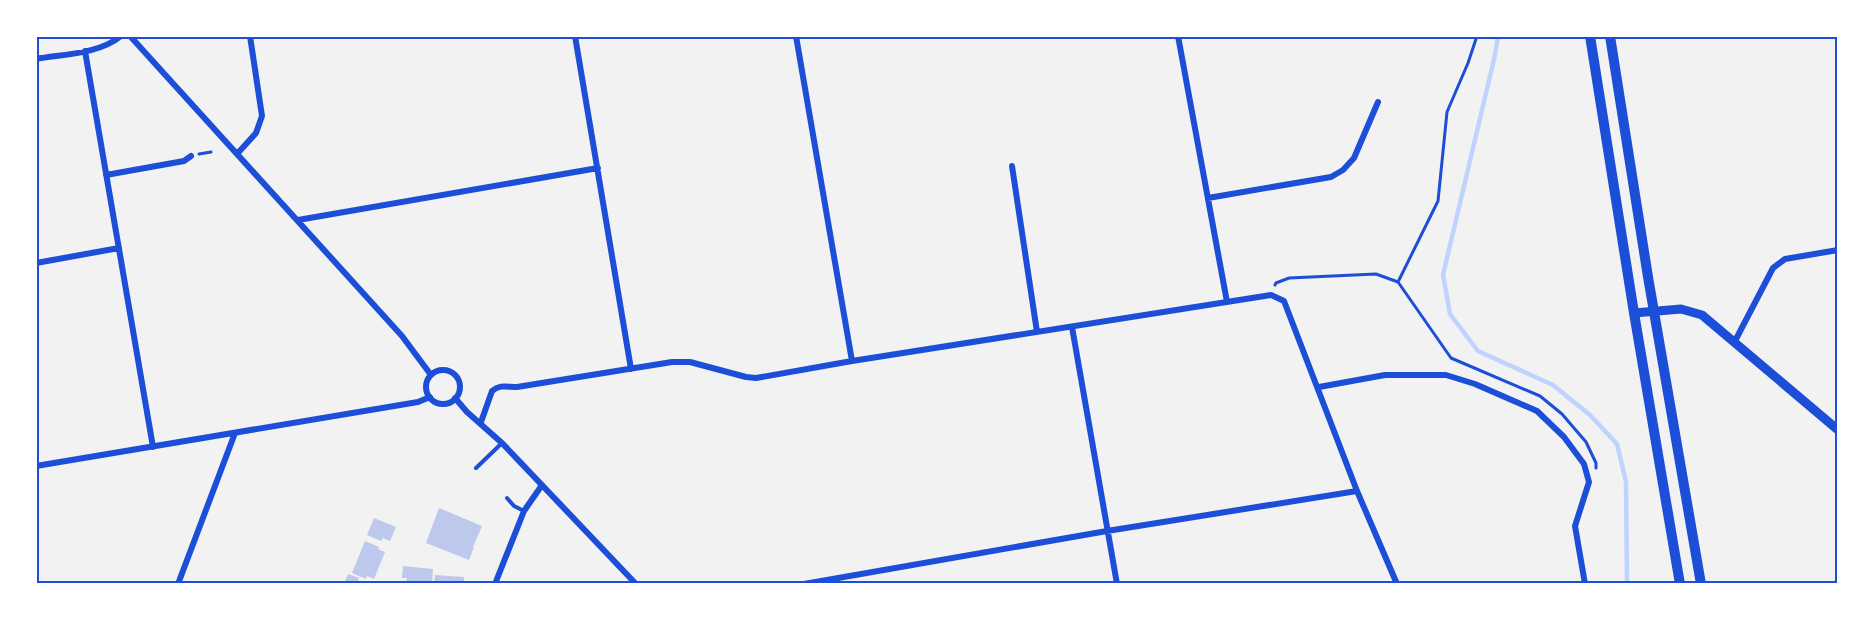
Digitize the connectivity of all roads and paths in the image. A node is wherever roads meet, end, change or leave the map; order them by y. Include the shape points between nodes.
1 (121, 36) edge
2 (130, 36) edge
3 (250, 36) edge
4 (576, 36) edge
5 (796, 36) edge
6 (1178, 36) edge
7 (1477, 36) edge
8 (1590, 36) edge
9 (1611, 36) edge
10 (85, 51) junction
11 (36, 59) edge
12 (1378, 102) dead end
13 (237, 154) junction
14 (192, 156) dead end
15 (1012, 166) dead end
16 (598, 168) junction
17 (106, 174) junction
18 (1208, 198) junction
19 (298, 220) junction
20 (118, 248) junction
21 (1838, 250) edge
22 (36, 263) edge
23 (1398, 282) dead end
24 (1227, 302) junction
25 (1654, 310) junction
26 (1634, 313) junction
27 (1072, 327) junction
28 (1037, 332) junction
29 (1735, 341) junction
30 (852, 361) junction
31 (631, 369) junction
32 (431, 375) junction
33 (1318, 387) junction
34 (430, 397) junction
35 (455, 398) junction
36 (481, 422) junction
37 (1838, 430) edge
38 (235, 433) junction
39 (502, 443) junction
40 (153, 447) junction
41 (36, 466) edge
42 (476, 468) dead end
43 (542, 485) junction
44 (1357, 491) junction
45 (507, 498) dead end
46 (524, 511) junction
47 (1107, 531) junction
48 (178, 584) edge
49 (495, 584) edge
50 (636, 584) edge
51 (804, 584) edge
52 (1117, 584) edge
53 (1397, 584) edge
54 (1585, 584) edge
55 (1680, 584) edge
56 (1701, 584) edge

1 - 10 street via 111,44
2 - 13 street
3 - 13 street via 262,116 255,133
4 - 16 street
5 - 30 street
6 - 18 street
7 - 23 path via 1447,112 1438,201
8 - 26 main road
9 - 25 main road
10 - 11 street
10 - 17 street
12 - 18 street via 1354,158 1331,177
13 - 19 street
14 - 17 street via 184,161
15 - 28 street
16 - 19 street
16 - 31 street
17 - 20 street
18 - 24 street
19 - 32 street via 402,336
20 - 22 street
20 - 40 street
21 - 29 street via 1785,259 1773,268
24 - 27 street
24 - 33 street via 1271,296 1284,301
25 - 26 street
25 - 29 street via 1681,309 1702,315
25 - 56 main road
26 - 55 main road
27 - 28 street
27 - 47 street
28 - 30 street
29 - 37 street
30 - 31 street via 756,378 690,362
31 - 36 street via 495,388
32 - 34 street via 426,386
32 - 35 street via 442,370 457,377 460,388
33 - 44 street
33 - 54 street via 1385,375 1446,375 1537,411 1584,464 1589,482 1575,526
34 - 35 street via 437,403
34 - 38 street
35 - 36 street
36 - 39 street
38 - 40 street
38 - 48 street
39 - 42 lane
39 - 43 street
40 - 41 street
43 - 46 street
43 - 50 street
44 - 47 street
44 - 53 street
45 - 46 lane
46 - 49 street
47 - 51 street
47 - 52 street

